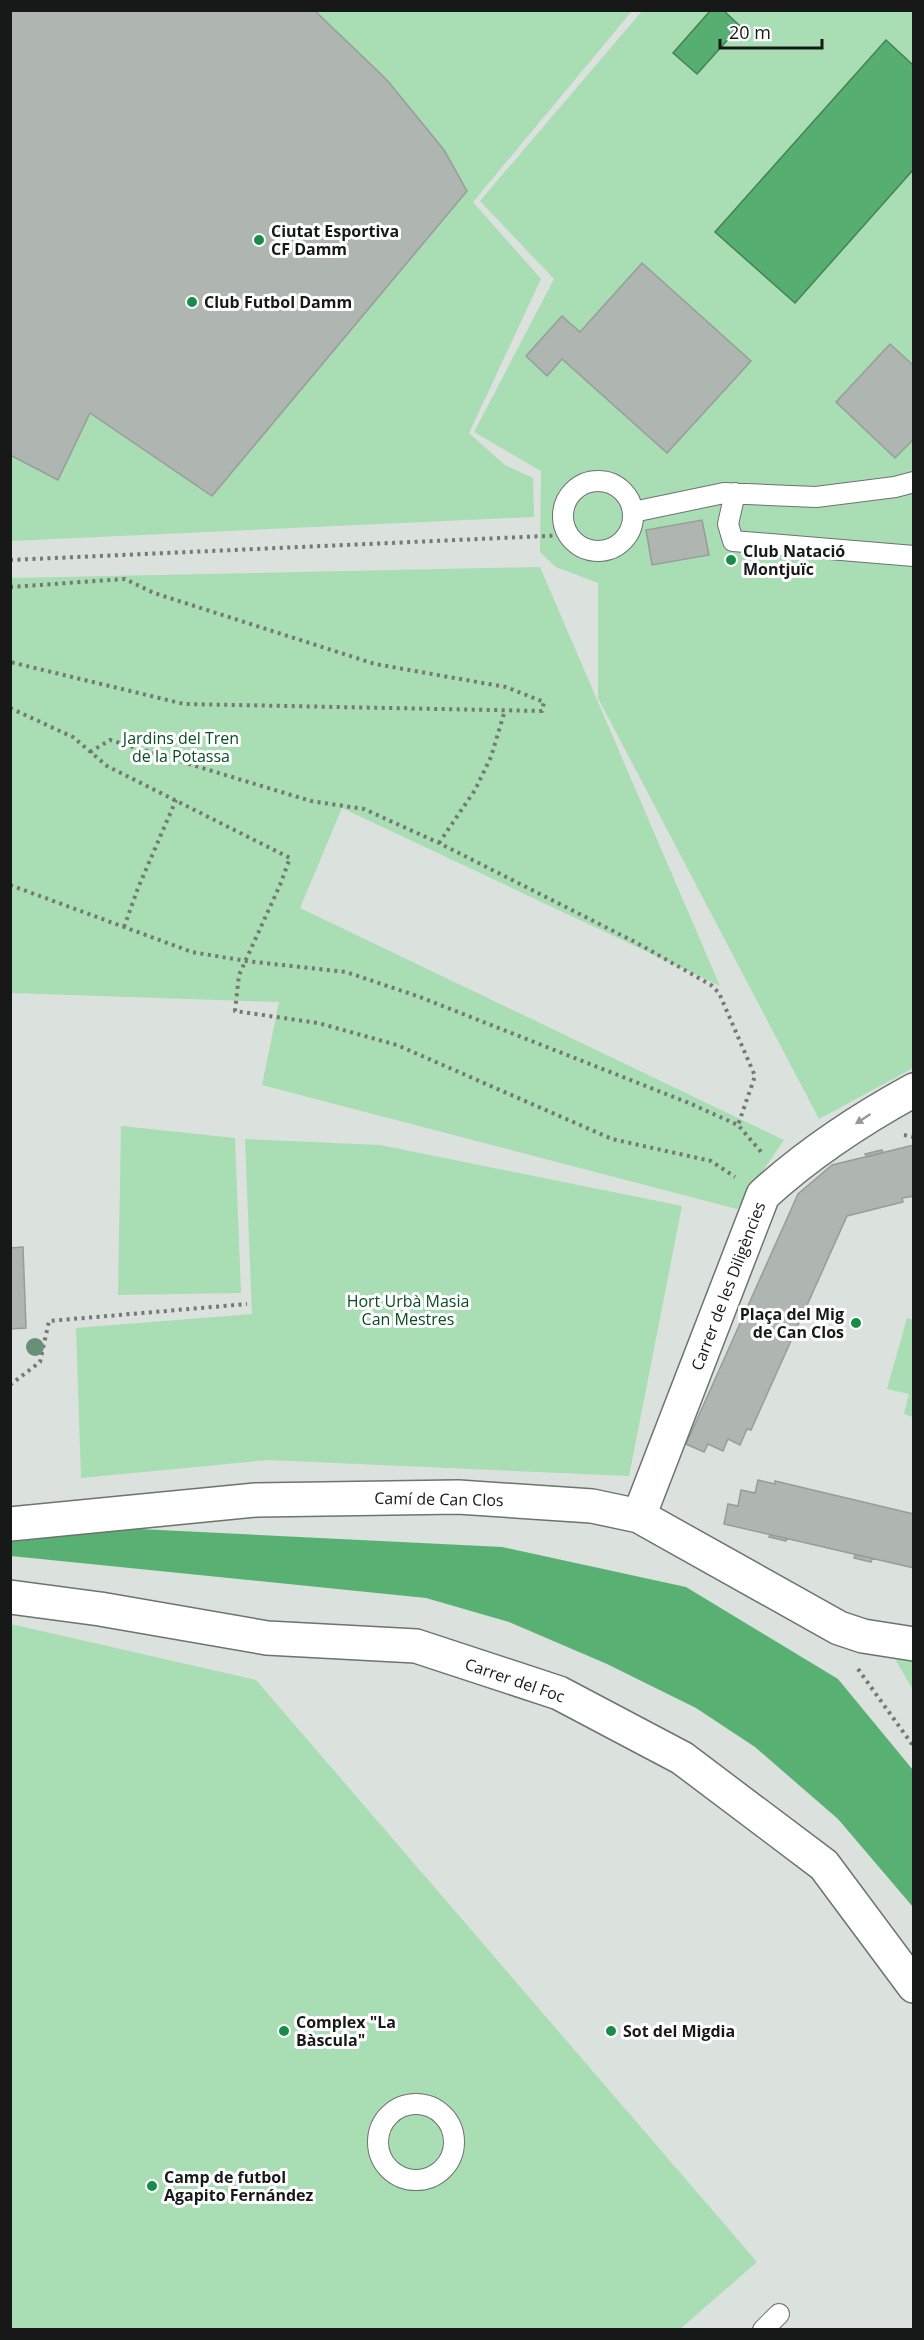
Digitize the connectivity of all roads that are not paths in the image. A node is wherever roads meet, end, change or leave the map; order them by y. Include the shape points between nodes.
1 (914, 482) edge
2 (735, 493) junction
3 (633, 512) junction
4 (914, 556) edge
5 (914, 1090) edge
6 (639, 1516) junction
7 (10, 1524) edge
8 (10, 1597) edge
9 (914, 1644) edge
10 (914, 1986) edge
11 (779, 2314) dead end
12 (764, 2330) edge

1 - 2 lane via 816,497
2 - 3 lane
2 - 4 lane via 728,524 733,541
3 - 3 lane via 630,501 614,485 591,481 572,493 562,514 568,535 586,550 610,550 628,535
5 -> 6 street, Carrer de les Diligències via 866,1116 796,1164 763,1195
6 - 7 street, Camí de Can Clos via 592,1506 458,1497 256,1500
6 - 9 street, Camí de Can Clos via 839,1628
8 - 10 street, Carrer del Foc via 267,1638 416,1646 559,1693 682,1758 824,1865
11 - 12 lane

